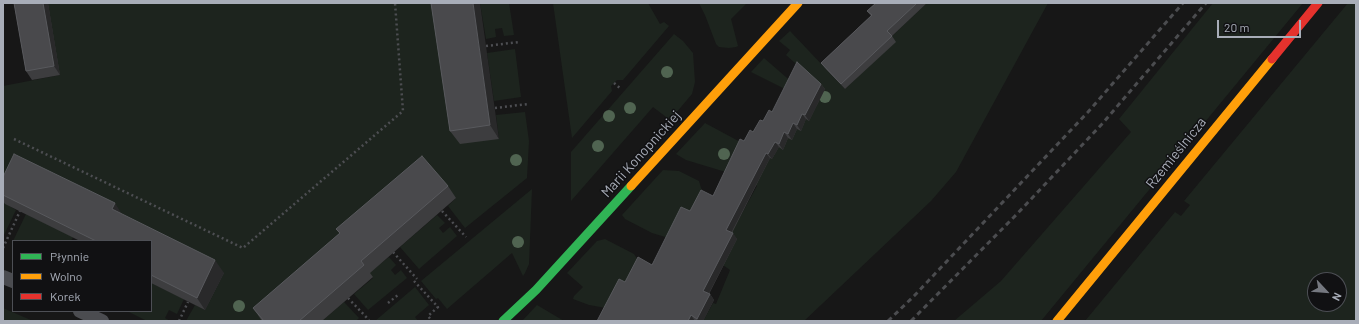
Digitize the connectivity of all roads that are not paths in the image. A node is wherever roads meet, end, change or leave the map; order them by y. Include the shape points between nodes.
1 (798, 3) edge
2 (1318, 3) edge
3 (82, 312) edge
4 (102, 321) edge
5 (503, 321) edge
6 (1057, 321) edge

1 - 5 street, Marii Konopnickiej via 536,290
2 - 6 street, Rzemieślnicza
3 - 4 lane

